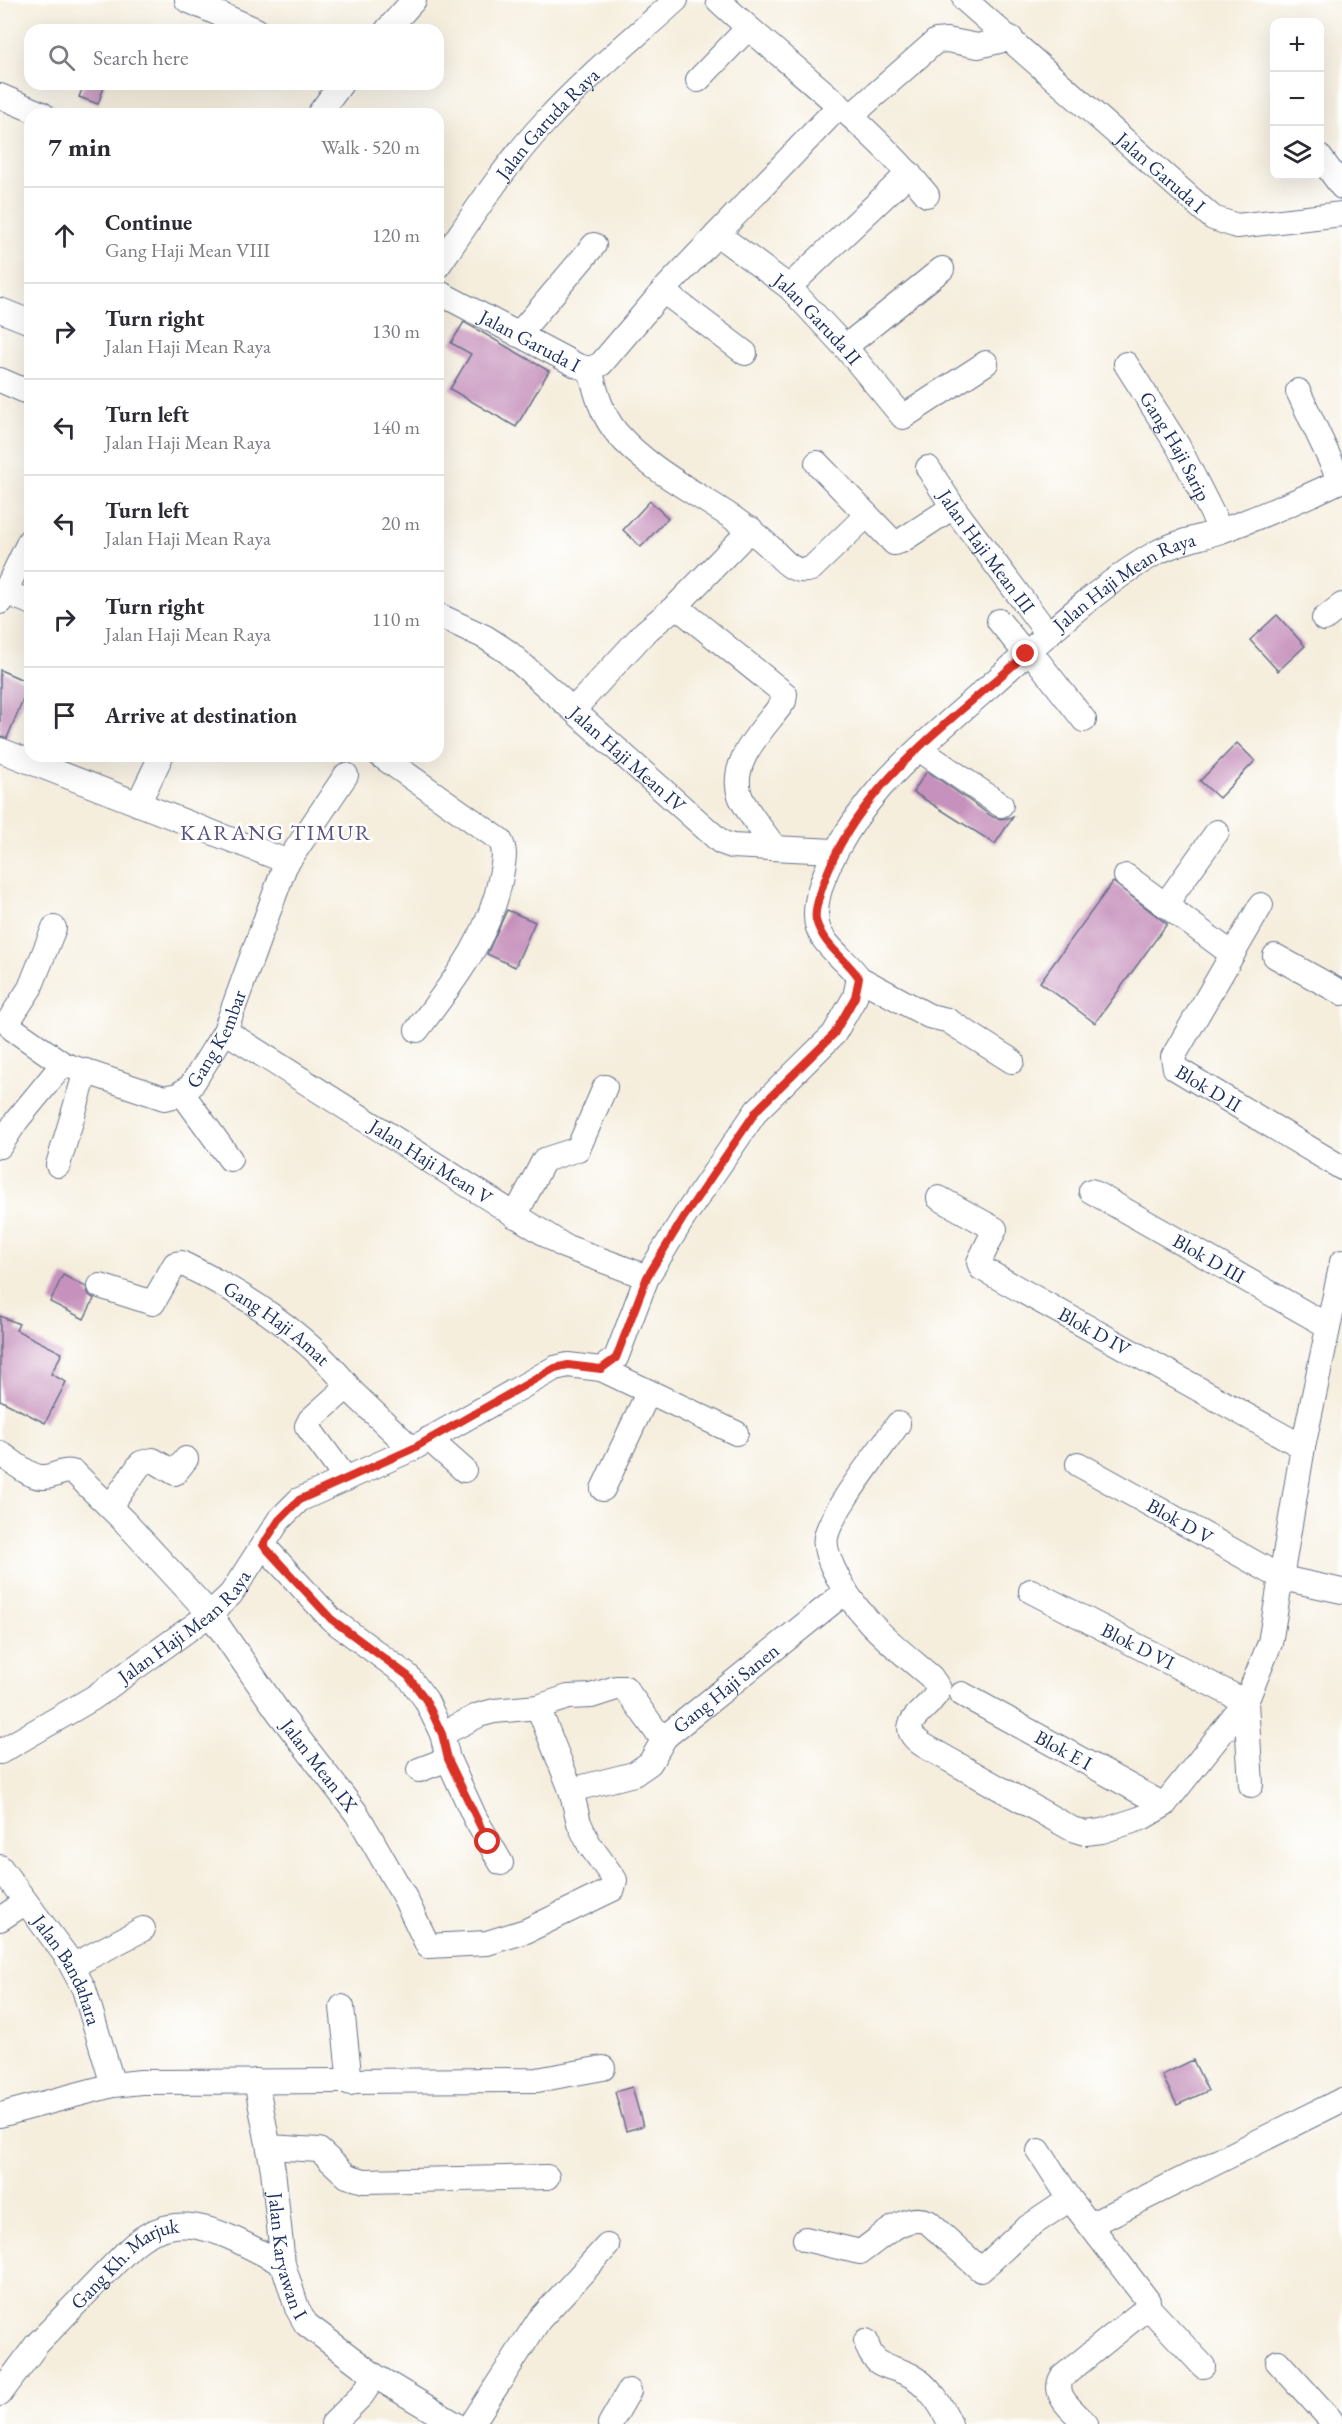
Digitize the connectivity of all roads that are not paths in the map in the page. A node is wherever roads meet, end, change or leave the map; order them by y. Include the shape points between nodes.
1 (187, 0) edge
2 (414, 0) edge
3 (676, 0) edge
4 (718, 0) edge
5 (965, 0) edge
6 (242, 24) edge
7 (392, 24) edge
8 (748, 28) junction
9 (1011, 38) junction
10 (698, 80) dead end
11 (337, 90) edge
12 (0, 96) edge
13 (28, 108) edge
14 (324, 108) edge
15 (845, 111) junction
16 (1324, 162) edge
17 (909, 173) junction
18 (1342, 187) edge
19 (927, 195) dead end
20 (1342, 214) edge
21 (717, 234) junction
22 (594, 245) dead end
23 (444, 257) edge
24 (942, 269) dead end
25 (789, 287) junction
26 (663, 291) junction
27 (444, 295) edge
28 (0, 310) edge
29 (24, 320) edge
30 (518, 335) junction
31 (845, 347) junction
32 (746, 353) dead end
33 (986, 363) dead end
34 (1126, 364) dead end
35 (590, 369) junction
36 (0, 381) edge
37 (24, 391) edge
38 (1298, 391) dead end
39 (817, 464) dead end
40 (928, 468) dead end
41 (1341, 480) edge
42 (953, 507) junction
43 (866, 516) junction
44 (751, 529) junction
45 (1221, 531) junction
46 (24, 552) edge
47 (2, 597) edge
48 (24, 601) edge
49 (676, 606) junction
50 (444, 618) edge
51 (999, 621) dead end
52 (1048, 634) junction
53 (1028, 652) junction
54 (574, 709) junction
55 (1084, 720) dead end
56 (919, 749) junction
57 (0, 750) edge
58 (24, 759) edge
59 (31, 762) edge
60 (158, 762) edge
61 (390, 762) edge
62 (346, 775) dead end
63 (138, 804) junction
64 (1001, 805) dead end
65 (1217, 832) dead end
66 (775, 848) junction
67 (834, 851) junction
68 (285, 866) junction
69 (1126, 876) dead end
70 (1166, 904) junction
71 (1261, 905) dead end
72 (54, 928) dead end
73 (1233, 954) junction
74 (1275, 956) dead end
75 (859, 978) junction
76 (1342, 993) edge
77 (417, 1030) dead end
78 (225, 1031) junction
79 (1012, 1061) dead end
80 (63, 1064) junction
81 (86, 1071) junction
82 (605, 1087) dead end
83 (182, 1093) junction
84 (0, 1146) edge
85 (230, 1160) dead end
86 (58, 1165) dead end
87 (1342, 1168) edge
88 (1091, 1191) dead end
89 (939, 1198) dead end
90 (515, 1216) junction
91 (1342, 1262) edge
92 (647, 1277) junction
93 (100, 1286) dead end
94 (1328, 1326) junction
95 (601, 1369) junction
96 (348, 1388) junction
97 (648, 1393) junction
98 (898, 1424) dead end
99 (736, 1433) dead end
100 (421, 1444) junction
101 (1303, 1447) junction
102 (0, 1453) edge
103 (186, 1459) dead end
104 (1078, 1464) dead end
105 (464, 1470) dead end
106 (346, 1479) junction
107 (603, 1488) dead end
108 (110, 1507) junction
109 (263, 1545) junction
110 (1282, 1578) junction
111 (1031, 1591) dead end
112 (1342, 1591) edge
113 (844, 1593) junction
114 (204, 1607) junction
115 (962, 1694) dead end
116 (1246, 1702) junction
117 (538, 1707) junction
118 (442, 1734) junction
119 (665, 1737) junction
120 (0, 1752) edge
121 (448, 1759) junction
122 (419, 1770) dead end
123 (1251, 1785) dead end
124 (571, 1790) junction
125 (1164, 1804) junction
126 (501, 1863) dead end
127 (0, 1867) edge
128 (26, 1902) junction
129 (0, 1919) edge
130 (143, 1929) dead end
131 (72, 1966) junction
132 (342, 2007) dead end
133 (603, 2068) dead end
134 (256, 2081) junction
135 (350, 2083) junction
136 (113, 2085) junction
137 (1342, 2100) edge
138 (0, 2115) edge
139 (269, 2147) junction
140 (1038, 2151) dead end
141 (547, 2176) dead end
142 (1070, 2199) junction
143 (1090, 2225) junction
144 (805, 2239) dead end
145 (607, 2246) dead end
146 (283, 2264) junction
147 (1148, 2307) junction
148 (866, 2341) dead end
149 (1278, 2362) dead end
150 (1203, 2366) dead end
151 (375, 2376) junction
152 (629, 2391) dead end
153 (0, 2394) edge
154 (1337, 2416) edge
155 (446, 2422) edge
156 (333, 2424) edge
157 (472, 2424) edge
158 (610, 2424) edge
159 (950, 2424) edge
160 (1086, 2424) edge

1 - 6 street
2 - 7 street
3 - 23 street, Jalan Garuda Raya via 543,123
4 - 8 street
5 - 9 street, Jalan Garuda I
8 - 10 street
8 - 15 street
9 - 15 street via 978,46 936,41
9 - 20 street, Jalan Garuda I via 1213,218 1237,226
11 - 14 street
12 - 13 street
15 - 17 street
15 - 21 street
16 - 18 street
17 - 19 street
17 - 25 street
21 - 25 street, Jalan Garuda II
21 - 26 street
22 - 30 street
24 - 31 street
25 - 31 street, Jalan Garuda II
26 - 32 street
26 - 35 street via 601,364
27 - 30 street, Jalan Garuda I
28 - 29 street
30 - 35 street, Jalan Garuda I
31 - 33 street, Jalan Garuda II via 903,417
34 - 45 street, Gang Haji Sarip via 1178,446
35 - 44 street via 600,408 617,432 648,462
36 - 37 street
38 - 41 street
39 - 43 street
40 - 42 street, Jalan Haji Mean III
41 - 45 street, Jalan Haji Mean Raya
42 - 43 street via 894,543
42 - 52 street, Jalan Haji Mean III
43 - 44 street via 811,569 803,572 791,568
44 - 49 street
45 - 52 street, Jalan Haji Mean Raya via 1158,552
46 - 47 street
47 - 48 street
49 - 54 street via 645,632
49 - 66 street via 785,693 784,701 746,750 739,776 741,797
50 - 54 street, Jalan Haji Mean IV via 508,652
51 - 53 street
52 - 53 street, Jalan Haji Mean Raya
53 - 55 street
53 - 56 street, Jalan Haji Mean Raya
54 - 66 street, Jalan Haji Mean IV via 722,842
56 - 64 street
56 - 67 street, Jalan Haji Mean Raya via 880,789
57 - 58 street
59 - 63 street
60 - 63 street
61 - 77 street via 500,840 504,848 497,896 483,933 468,962
62 - 68 street, Gang Kembar
63 - 68 street via 278,858
65 - 70 street
66 - 67 street, Jalan Haji Mean IV
67 - 75 street, Jalan Haji Mean Raya via 816,917 820,932 835,954 852,966
68 - 78 street, Gang Kembar
69 - 70 street
70 - 73 street
71 - 73 street, Blok D II
72 - 80 street, Gang Kembar via 30,988 8,1022
73 - 87 street, Blok D II via 1173,1057 1175,1068
74 - 76 street
75 - 79 street, Jalan Haji Mean Raya via 923,1014 947,1020
75 - 92 street via 855,997 834,1034 757,1110
78 - 83 street, Gang Kembar via 191,1086
78 - 90 street, Jalan Haji Mean V
80 - 81 street, Gang Kembar
80 - 84 street
81 - 83 street, Gang Kembar via 164,1098
81 - 86 street
82 - 90 street via 578,1149 544,1160
83 - 85 street
88 - 94 street, Blok D III
89 - 101 street, Blok D IV via 995,1229 979,1262 981,1268
90 - 92 street, Jalan Haji Mean V via 564,1246
91 - 94 street
92 - 95 street via 616,1358
93 - 96 street, Gang Haji Amat via 153,1303 175,1264 181,1263 295,1331 325,1357
94 - 101 street
95 - 97 street
95 - 100 street, Jalan Haji Mean Raya via 568,1365 555,1368
96 - 100 street
96 - 106 street via 307,1426
97 - 99 street
97 - 107 street
98 - 113 street via 833,1519 826,1539 828,1557
100 - 105 street
100 - 106 street, Jalan Haji Mean Raya
101 - 110 street
102 - 108 street, Jalan Mean IX via 36,1476 49,1477 64,1470 75,1473
103 - 108 street via 175,1473 153,1460 141,1463
104 - 110 street, Blok D V
106 - 109 street, Jalan Haji Mean Raya via 299,1500 279,1520
108 - 114 street, Jalan Mean IX
109 - 114 street, Jalan Haji Mean Raya via 231,1594
109 - 118 street via 331,1619 408,1676 426,1700
110 - 112 street, Blok D V
110 - 116 street via 1270,1644
111 - 116 street, Blok D VI
113 - 119 street, Gang Haji Sanen
113 - 125 street via 863,1619 931,1677 939,1689 935,1700 915,1717 909,1729 923,1745 1084,1833 1142,1818
114 - 120 street, Jalan Haji Mean Raya via 93,1698
114 - 124 street, Jalan Mean IX via 357,1814 404,1896 424,1942 432,1947 487,1943 526,1931 613,1889 615,1880 579,1823
115 - 125 street, Blok E I
116 - 123 street
116 - 125 street
117 - 118 street, Gang Haji Sanen via 479,1715
117 - 119 street, Gang Haji Sanen via 568,1697 624,1688 656,1731
117 - 124 street
118 - 121 street
119 - 124 street via 650,1763 634,1774
121 - 122 street
121 - 126 street
127 - 128 street, Jalan Bandahara
128 - 129 street
128 - 131 street, Jalan Bandahara
130 - 131 street
131 - 136 street, Jalan Bandahara via 84,1989
132 - 135 street
133 - 135 street via 537,2080
134 - 135 street
134 - 136 street
134 - 139 street, Jalan Karyawan I
136 - 138 street
137 - 143 street
139 - 141 street via 319,2150 347,2176 364,2181
139 - 146 street, Jalan Karyawan I
140 - 142 street
142 - 143 street
142 - 144 street via 1025,2229 980,2270 920,2218 904,2222 860,2252
143 - 147 street via 1148,2301
145 - 157 street via 538,2320
146 - 151 street, Jalan Karyawan I via 306,2324
146 - 153 street, Gang Kh. Marjuk via 211,2230 194,2225 164,2226 141,2237 128,2250 38,2344
147 - 150 street
147 - 160 street via 1058,2383 1060,2396
148 - 159 street via 869,2353 879,2364 912,2376 927,2389
149 - 154 street
151 - 155 street, Jalan Karyawan I
151 - 156 street
152 - 158 street

